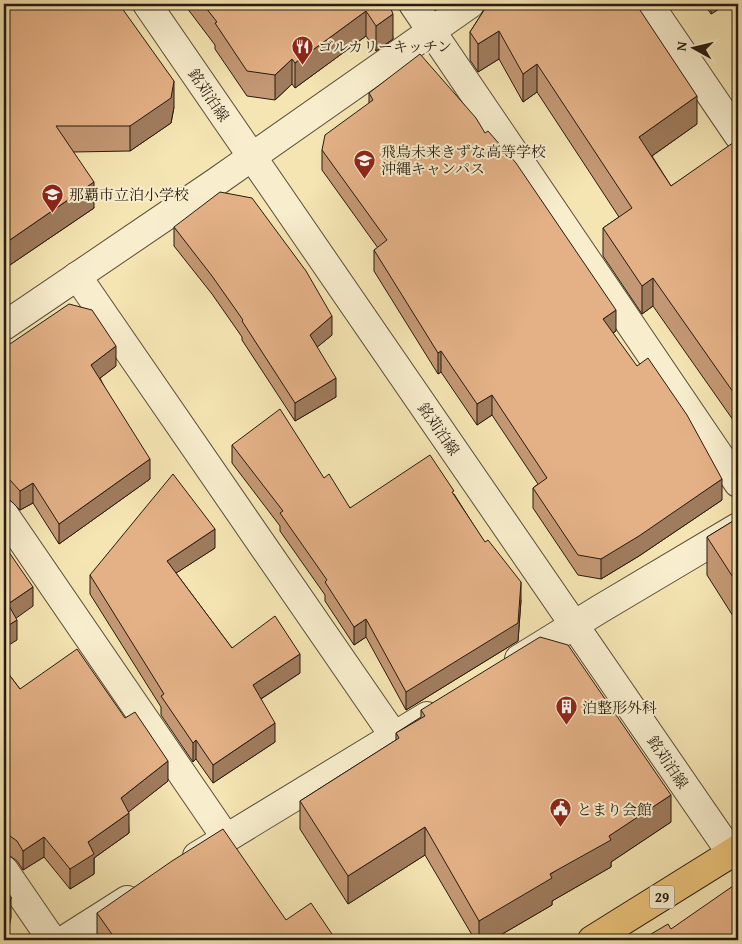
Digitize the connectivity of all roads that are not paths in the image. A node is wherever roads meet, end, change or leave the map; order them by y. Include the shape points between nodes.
1 (147, 4) edge
2 (413, 4) edge
3 (470, 4) edge
4 (649, 4) edge
5 (431, 30) junction
6 (738, 135) edge
7 (252, 156) junction
8 (77, 276) junction
9 (4, 326) edge
10 (738, 483) edge
11 (4, 514) edge
12 (738, 527) edge
13 (574, 625) junction
14 (501, 671) edge
15 (452, 701) edge
16 (394, 736) junction
17 (226, 838) junction
18 (736, 855) edge
19 (4, 870) edge
20 (176, 870) edge
21 (151, 885) edge
22 (52, 940) edge
23 (64, 940) edge
24 (592, 940) edge

1 - 7 street, 銘苅泊線
2 - 5 street
3 - 5 street
4 - 6 street
5 - 7 street
5 - 10 street
7 - 8 street
7 - 13 street, 銘苅泊線
8 - 9 street
8 - 16 street
11 - 17 street
12 - 13 street
13 - 14 street
13 - 18 street, 銘苅泊線
15 - 16 street
16 - 17 street
17 - 20 street
18 - 24 main road, 29
19 - 22 street
21 - 23 street

